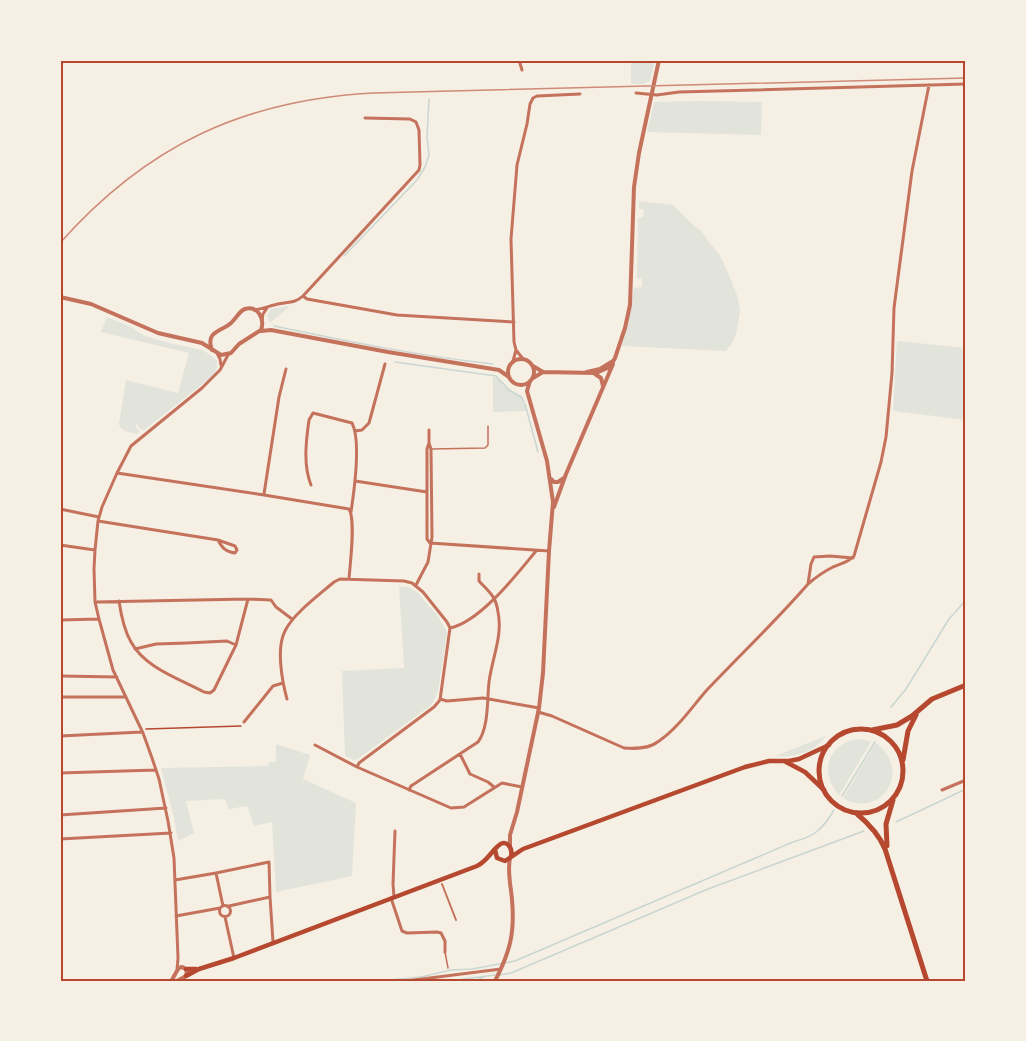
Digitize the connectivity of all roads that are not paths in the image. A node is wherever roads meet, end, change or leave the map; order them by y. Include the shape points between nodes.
1 (519, 60) edge
2 (658, 60) edge
3 (522, 70) dead end
4 (966, 84) edge
5 (929, 85) junction
6 (636, 93) dead end
7 (580, 94) dead end
8 (652, 94) junction
9 (365, 118) dead end
10 (303, 296) junction
11 (60, 297) edge
12 (267, 308) junction
13 (254, 310) junction
14 (262, 321) junction
15 (514, 322) junction
16 (271, 330) junction
17 (257, 333) junction
18 (212, 336) junction
19 (195, 341) junction
20 (516, 350) junction
21 (214, 352) junction
22 (228, 355) junction
23 (616, 356) junction
24 (523, 359) junction
25 (512, 362) junction
26 (385, 364) dead end
27 (533, 366) junction
28 (221, 367) junction
29 (286, 369) dead end
30 (499, 370) junction
31 (543, 372) junction
32 (574, 372) junction
33 (594, 374) junction
34 (509, 376) junction
35 (531, 380) junction
36 (518, 384) junction
37 (603, 388) junction
38 (527, 391) junction
39 (488, 426) dead end
40 (429, 430) dead end
41 (355, 431) junction
42 (429, 442) junction
43 (431, 449) junction
44 (117, 473) junction
45 (566, 474) junction
46 (550, 478) junction
47 (355, 481) junction
48 (311, 485) dead end
49 (429, 492) junction
50 (264, 495) junction
51 (60, 509) edge
52 (351, 512) junction
53 (552, 513) junction
54 (99, 519) junction
55 (218, 540) junction
56 (430, 543) junction
57 (60, 545) edge
58 (95, 550) junction
59 (536, 551) junction
60 (549, 551) junction
61 (853, 558) junction
62 (479, 574) dead end
63 (349, 579) junction
64 (808, 584) junction
65 (416, 585) junction
66 (495, 598) junction
67 (248, 599) junction
68 (95, 602) junction
69 (119, 602) junction
70 (99, 619) junction
71 (60, 620) edge
72 (292, 620) junction
73 (450, 628) junction
74 (237, 645) junction
75 (135, 649) junction
76 (60, 676) edge
77 (117, 677) junction
78 (283, 683) junction
79 (966, 685) edge
80 (60, 697) edge
81 (126, 697) junction
82 (287, 699) dead end
83 (440, 699) junction
84 (489, 699) junction
85 (921, 707) junction
86 (538, 710) junction
87 (243, 724) road end
88 (870, 730) junction
89 (145, 731) junction
90 (60, 736) edge
91 (315, 745) dead end
92 (828, 746) junction
93 (460, 754) junction
94 (781, 761) junction
95 (357, 766) junction
96 (903, 768) junction
97 (156, 770) junction
98 (60, 773) edge
99 (966, 780) edge
100 (494, 787) junction
101 (522, 787) junction
102 (409, 790) junction
103 (824, 790) junction
104 (942, 790) dead end
105 (894, 796) junction
106 (166, 808) junction
107 (854, 812) junction
108 (60, 815) edge
109 (395, 831) dead end
110 (511, 831) junction
111 (171, 833) junction
112 (60, 839) edge
113 (510, 846) junction
114 (497, 847) junction
115 (523, 849) junction
116 (510, 857) junction
117 (500, 860) junction
118 (889, 860) junction
119 (485, 861) junction
120 (508, 870) junction
121 (216, 873) junction
122 (175, 880) junction
123 (442, 884) dead end
124 (270, 897) junction
125 (393, 898) junction
126 (224, 907) junction
127 (176, 916) junction
128 (225, 917) junction
129 (456, 920) dead end
130 (273, 942) junction
131 (445, 952) joint
132 (178, 958) junction
133 (234, 958) junction
134 (503, 966) junction
135 (185, 968) junction
136 (448, 968) dead end
137 (199, 969) junction
138 (177, 972) junction
139 (184, 977) junction
140 (171, 981) edge
141 (177, 981) edge
142 (406, 981) edge
143 (495, 981) edge
144 (927, 981) edge

1 - 3 street
2 - 8 street
4 - 5 street
5 - 8 street
5 - 61 street via 912,171 894,308 886,437
6 - 8 street
7 - 15 street via 537,96 530,104 517,165 511,239
8 - 23 street via 634,194 631,299
9 - 10 street via 416,122 420,168
10 - 12 street via 293,303
10 - 15 street via 397,315
11 - 19 street via 91,304 158,333
12 - 13 street
12 - 14 street
13 - 14 street
13 - 18 street via 244,310
14 - 16 street
14 - 17 street
15 - 20 street
16 - 17 street
16 - 30 street
17 - 22 street
18 - 19 street
18 - 21 street
19 - 21 street
20 - 24 street
20 - 25 street
21 - 22 street
21 - 28 street
22 - 28 street
23 - 32 street via 603,368
23 - 33 street via 610,367
23 - 37 street
24 - 25 street
24 - 27 street
25 - 30 street
25 - 34 street
26 - 41 street via 369,423
27 - 31 street
27 - 35 street
28 - 44 street via 202,388 135,442
29 - 50 street
30 - 34 street
31 - 32 street
31 - 35 street
32 - 33 street
33 - 37 street via 601,378
34 - 36 street
35 - 36 street
35 - 38 street
36 - 38 street
37 - 45 street
38 - 46 street
39 - 43 lane via 485,448
40 - 42 street
41 - 47 street
41 - 48 street via 352,423 311,415 306,460
42 - 43 street
42 - 49 street
43 - 49 street
44 - 50 street
44 - 54 street
45 - 46 street via 558,482
45 - 53 street
46 - 53 street
47 - 49 street
47 - 52 street
49 - 56 street
50 - 52 street
51 - 54 street
52 - 63 street
53 - 60 street
54 - 55 street
54 - 58 street
55 - 55 street via 235,546 237,550 229,552
56 - 59 street
56 - 65 street via 428,562
57 - 58 street
58 - 68 street
59 - 60 street
59 - 66 street
60 - 86 street
61 - 64 street
61 - 64 street via 814,557
62 - 66 street via 479,581
63 - 65 street via 408,581
63 - 72 street via 334,582
64 - 86 street via 669,733 650,746 624,747
65 - 73 street
66 - 73 street via 467,621
66 - 84 street via 500,633
67 - 69 street
67 - 72 street via 271,600
67 - 74 street
68 - 69 street
68 - 70 street
69 - 75 street via 124,626
70 - 71 street
70 - 77 street
72 - 78 street via 281,641
73 - 83 street
74 - 75 street via 227,641
74 - 75 street via 210,693 151,664
76 - 77 street
77 - 81 street
78 - 82 street
78 - 87 street via 273,686
79 - 85 main road
80 - 81 street
81 - 89 street
83 - 84 street
83 - 95 street
84 - 86 street
84 - 93 street via 481,738
85 - 88 main road via 897,725
85 - 96 main road via 908,731
86 - 101 street
88 - 92 main road via 847,732
88 - 96 main road via 891,741
89 - 90 street
89 - 97 street
91 - 95 street
92 - 94 main road via 802,758
92 - 103 main road via 820,767
93 - 100 street via 470,774
93 - 102 street
94 - 103 main road via 805,772
94 - 115 main road via 745,767
95 - 102 street
96 - 105 main road
97 - 98 street
97 - 106 street
99 - 104 street
100 - 101 street via 502,783
100 - 102 street via 457,809
101 - 110 street
103 - 107 main road via 834,802
105 - 107 main road via 877,810
105 - 118 main road via 885,827
106 - 108 street
106 - 111 street
107 - 118 main road via 878,835
109 - 125 street
110 - 113 street
110 - 114 street
111 - 112 street
111 - 122 street
113 - 114 main road via 503,843
113 - 115 main road
113 - 116 main road
114 - 117 main road via 495,855
114 - 119 main road
115 - 116 main road
116 - 117 main road
116 - 120 street
117 - 119 main road
117 - 120 street
118 - 144 main road
119 - 125 main road
120 - 134 street via 513,918
121 - 122 street
121 - 124 street via 269,862
121 - 126 street
122 - 127 street
123 - 129 street
124 - 126 street
124 - 130 street
125 - 130 main road
125 - 131 street via 402,931 441,933
126 - 127 street
126 - 128 street via 219,912
126 - 128 street via 230,912
127 - 132 street
128 - 133 street
130 - 133 main road
131 - 136 lane
132 - 135 street
132 - 138 street
133 - 137 main road
134 - 142 street
134 - 143 street
135 - 137 main road
135 - 138 street via 179,967
135 - 139 street
137 - 139 main road
138 - 139 street
138 - 140 street
139 - 141 street

